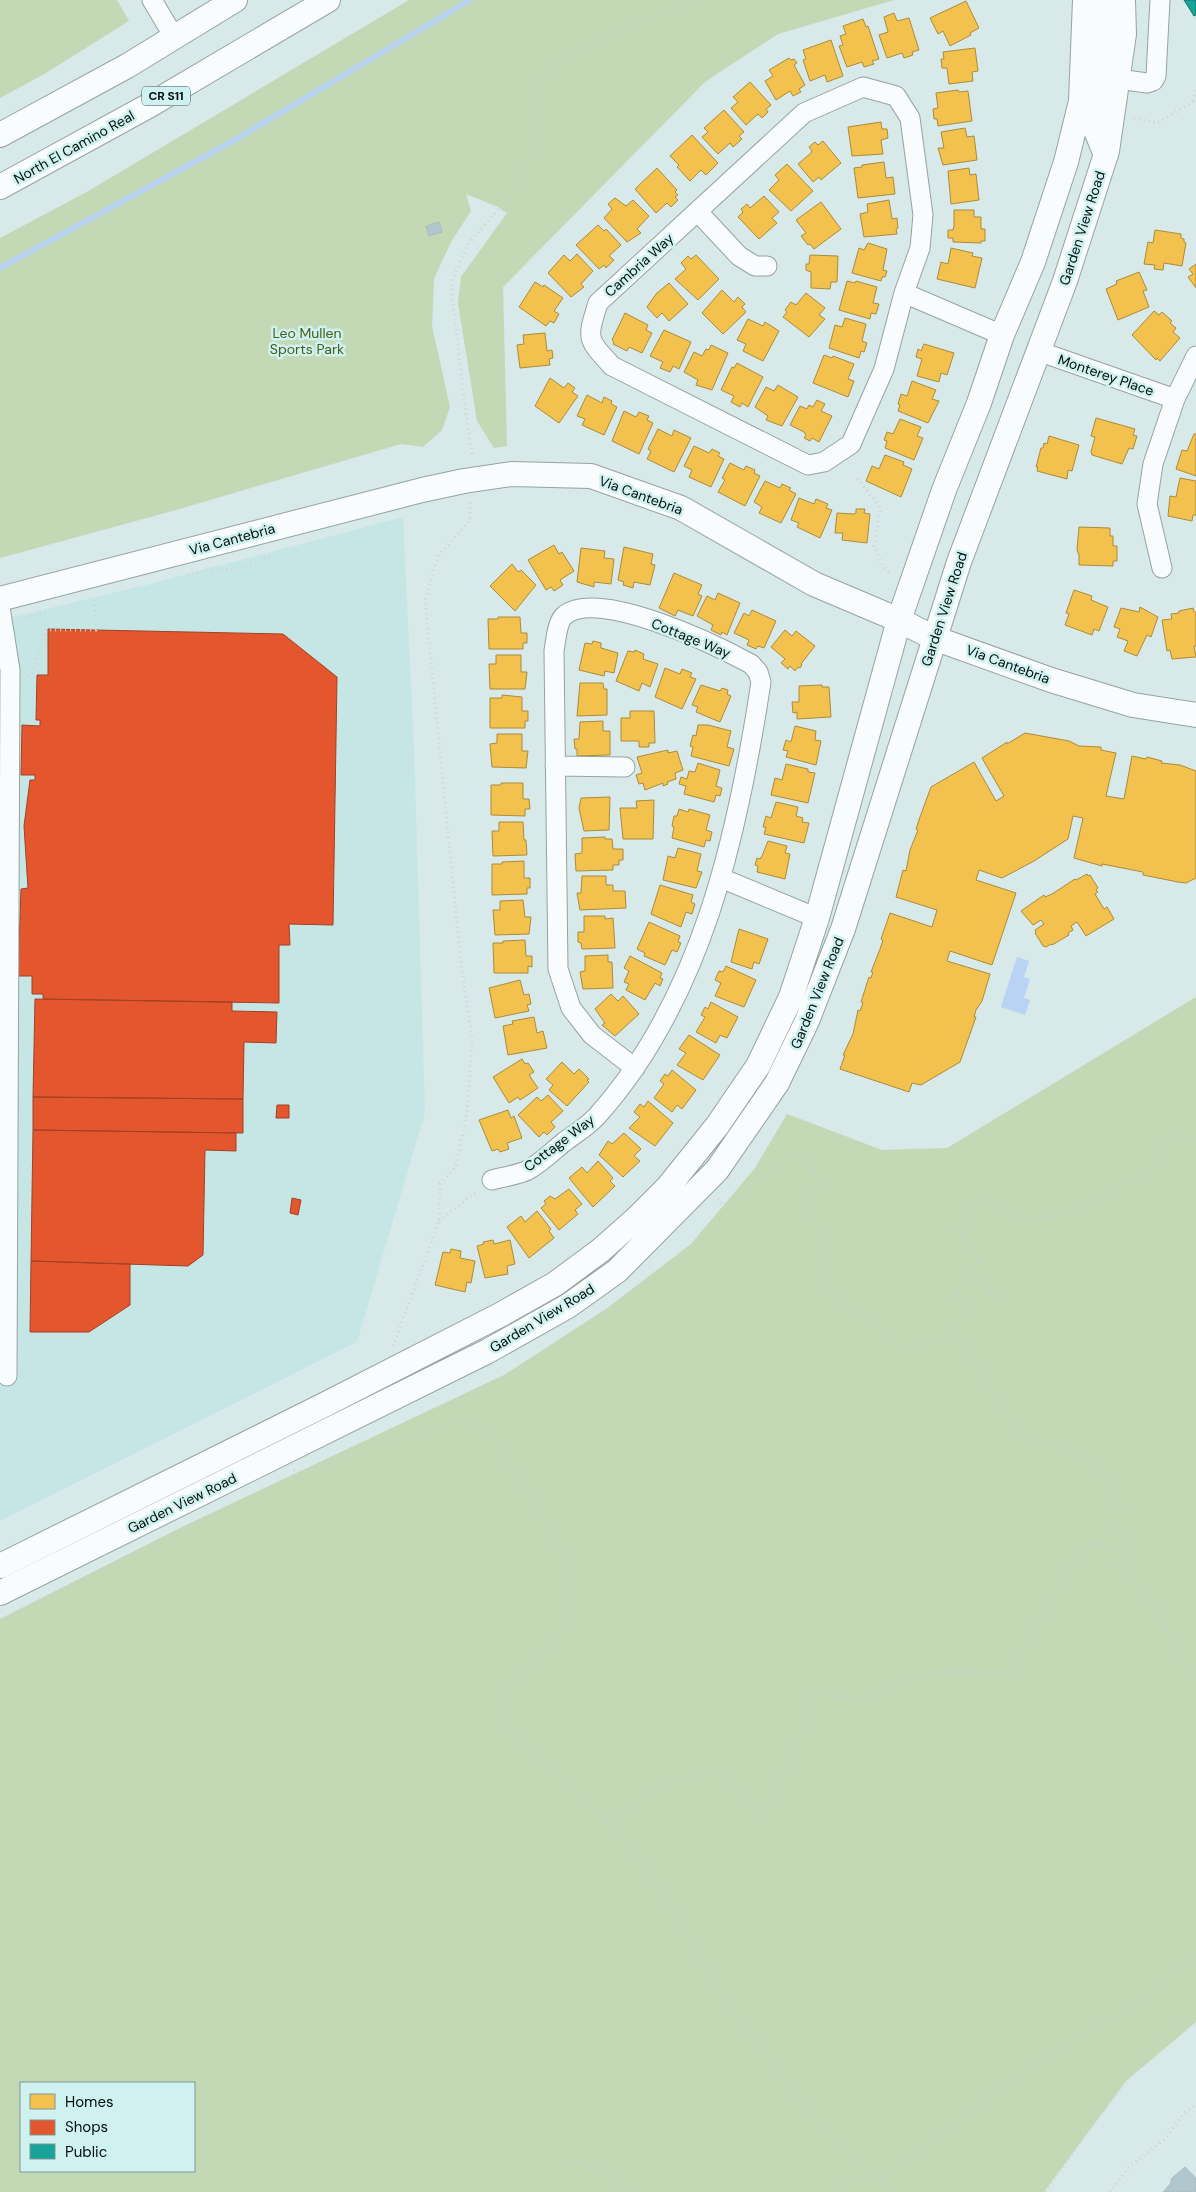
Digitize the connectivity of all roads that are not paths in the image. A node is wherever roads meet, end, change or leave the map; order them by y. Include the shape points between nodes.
1 (152, 0) edge
2 (235, 0) edge
3 (328, 0) edge
4 (1085, 0) edge
5 (1103, 0) edge
6 (1123, 0) edge
7 (1160, 0) edge
8 (174, 37) junction
9 (1118, 79) junction
10 (0, 135) edge
11 (1106, 155) junction
12 (0, 187) edge
13 (698, 212) junction
14 (767, 266) dead end
15 (904, 292) junction
16 (1002, 335) junction
17 (1038, 351) junction
18 (1196, 356) edge
19 (1174, 399) junction
20 (1162, 568) dead end
21 (0, 599) edge
22 (1, 615) edge
23 (899, 620) junction
24 (934, 638) junction
25 (1196, 714) edge
26 (555, 766) junction
27 (625, 767) dead end
28 (721, 878) junction
29 (817, 918) junction
30 (635, 1068) junction
31 (492, 1180) road end
32 (7, 1376) dead end
33 (0, 1566) edge
34 (0, 1593) edge

1 - 8 street
2 - 8 main road
3 - 12 main road, North El Camino Real / CR S11 via 150,106
4 - 16 main road, Garden View Road via 1081,101 1066,162 1033,262
5 - 11 main road via 1092,121
6 - 9 main road, Garden View Road via 1124,34
7 - 9 street via 1156,76 1147,83
8 - 10 main road
9 - 11 main road, Garden View Road
11 - 17 main road, Garden View Road via 1065,281
13 - 14 street via 740,256 755,266
13 - 15 street, Cambria Way via 804,113 863,87 896,96 910,118 923,215 920,248
13 - 15 street, Cambria Way via 598,303 589,332 592,344 612,366 808,465 824,462 851,444 884,369
15 - 16 street
16 - 23 main road, Garden View Road
17 - 19 street, Monterey Place
17 - 24 main road, Garden View Road via 974,519
18 - 19 street
19 - 20 street via 1153,464 1147,504
21 - 23 main road, Via Cantebria via 438,486 512,474 591,476 681,508 814,584
22 - 32 street via 10,670
23 - 24 main road, Via Cantebria
23 - 29 main road, Garden View Road
24 - 25 main road, Via Cantebria via 1133,705
24 - 34 main road, Garden View Road via 843,929 807,1020 778,1084 717,1170 617,1271 568,1306 488,1351
26 - 27 street
26 - 28 street, Cottage Way via 554,651 563,616 577,608 607,607 685,632 751,664 758,672 760,691 750,754
26 - 30 street, Cottage Way via 558,969 571,1008 592,1035
28 - 29 street
28 - 30 street, Cottage Way via 706,924 669,1009
29 - 33 main road, Garden View Road via 790,997 758,1066 717,1126 668,1187 601,1250 555,1284 403,1365
30 - 31 street, Cottage Way via 596,1118 528,1170

